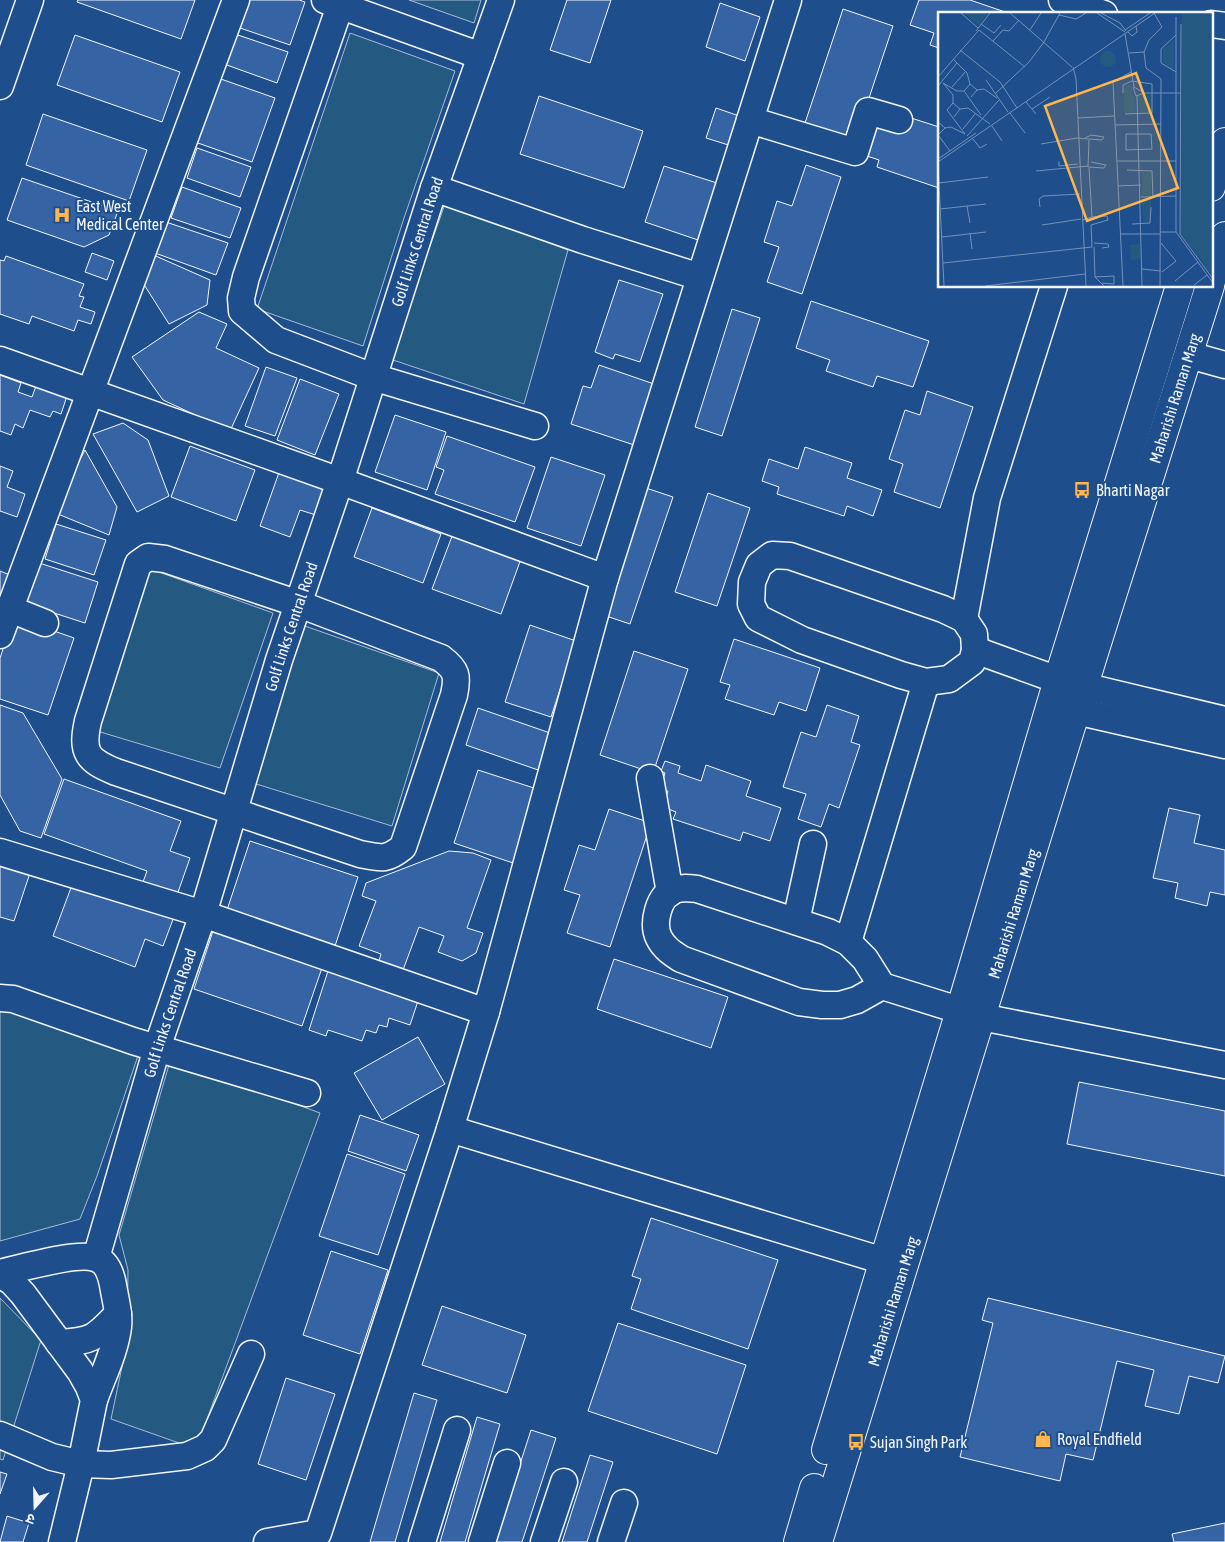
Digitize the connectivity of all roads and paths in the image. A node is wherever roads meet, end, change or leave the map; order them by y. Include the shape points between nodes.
1 (30, 0) edge
2 (236, 0) edge
3 (501, 0) edge
4 (788, 0) edge
5 (1062, 0) edge
6 (332, 3) edge
7 (1098, 12) edge
8 (1212, 24) edge
9 (1225, 26) edge
10 (481, 56) junction
11 (0, 86) edge
12 (750, 120) junction
13 (899, 120) dead end
14 (1225, 142) edge
15 (1212, 184) edge
16 (434, 188) junction
17 (1225, 236) edge
18 (700, 277) junction
19 (1212, 278) edge
20 (1053, 288) edge
21 (1179, 288) edge
22 (1209, 288) edge
23 (1189, 355) junction
24 (0, 360) edge
25 (1225, 365) edge
26 (373, 377) junction
27 (91, 394) junction
28 (535, 426) dead end
29 (340, 481) junction
30 (605, 578) junction
31 (299, 604) junction
32 (10, 609) junction
33 (964, 619) junction
34 (44, 623) dead end
35 (0, 635) edge
36 (975, 650) junction
37 (926, 682) junction
38 (1073, 693) junction
39 (1225, 720) edge
40 (1225, 745) edge
41 (650, 778) dead end
42 (234, 812) junction
43 (813, 844) dead end
44 (0, 852) edge
45 (670, 893) junction
46 (203, 914) junction
47 (796, 921) junction
48 (848, 942) junction
49 (882, 986) junction
50 (0, 998) edge
51 (486, 1012) junction
52 (971, 1014) junction
53 (157, 1048) junction
54 (1225, 1065) edge
55 (307, 1093) dead end
56 (450, 1129) junction
57 (96, 1258) junction
58 (884, 1262) junction
59 (0, 1273) edge
60 (118, 1314) junction
61 (59, 1343) junction
62 (251, 1354) dead end
63 (94, 1400) junction
64 (457, 1430) dead end
65 (0, 1434) edge
66 (506, 1463) dead end
67 (81, 1464) junction
68 (564, 1482) dead end
69 (624, 1503) dead end
70 (62, 1542) edge
71 (266, 1542) edge
72 (422, 1542) edge
73 (482, 1542) edge
74 (544, 1542) edge
75 (611, 1542) edge
76 (798, 1542) edge
77 (818, 1542) edge

1 - 11 street
2 - 27 street
3 - 10 street, Golf Links Central Road
4 - 12 street
5 - 7 street
6 - 10 street
6 - 26 street via 277,187 246,277 241,298 242,311 276,340
8 - 9 street
10 - 16 street, Golf Links Central Road
12 - 13 street via 855,152 868,111
12 - 18 street
14 - 15 main road
16 - 18 street
16 - 26 street, Golf Links Central Road
17 - 19 main road
18 - 30 street
20 - 33 street via 987,498
21 - 38 main road, Maharishi Raman Marg
22 - 23 main road, Maharishi Raman Marg
23 - 25 street
23 - 38 main road, Maharishi Raman Marg
24 - 27 street
26 - 28 street
26 - 29 street, Golf Links Central Road
27 - 29 street
27 - 32 street
29 - 30 street
29 - 31 street, Golf Links Central Road
30 - 51 street
31 - 42 street, Golf Links Central Road
31 - 42 street via 165,559 148,557 138,564 135,571 88,721 84,738 88,754 98,765
31 - 42 street via 442,658 452,666 458,680 454,695 409,831 402,847 392,856 378,858 360,854
32 - 34 street
32 - 35 street
33 - 36 street via 974,634
33 - 37 street via 790,556 772,555 759,564 752,582 751,604 758,618 802,640
36 - 37 street via 972,662 949,679
36 - 38 street
37 - 48 street
38 - 39 street
38 - 40 street
38 - 52 main road, Maharishi Raman Marg
41 - 45 street
42 - 46 street, Golf Links Central Road
43 - 47 street
44 - 46 street
45 - 47 street via 684,888 697,889
45 - 49 street via 662,902 655,923 658,937 681,959 799,1002 840,1005
46 - 51 street
46 - 53 street, Golf Links Central Road
47 - 48 street
48 - 49 street via 865,959
49 - 52 street
50 - 53 street
51 - 56 street
52 - 54 street
52 - 58 main road, Maharishi Raman Marg
52 - 77 main road, Maharishi Raman Marg
53 - 55 street
53 - 57 street, Golf Links Central Road
56 - 58 street
56 - 71 street via 318,1533
57 - 59 street via 79,1256
57 - 60 street via 106,1265 111,1276
58 - 76 main road, Maharishi Raman Marg
59 - 61 street via 23,1294
60 - 61 street via 100,1333 87,1340
60 - 63 street via 115,1342
61 - 63 street via 80,1372
62 - 67 street via 220,1427 205,1448 187,1456 111,1465
63 - 67 street
64 - 72 street
65 - 67 street via 52,1458
66 - 73 street
67 - 70 street
68 - 74 street
69 - 75 street

